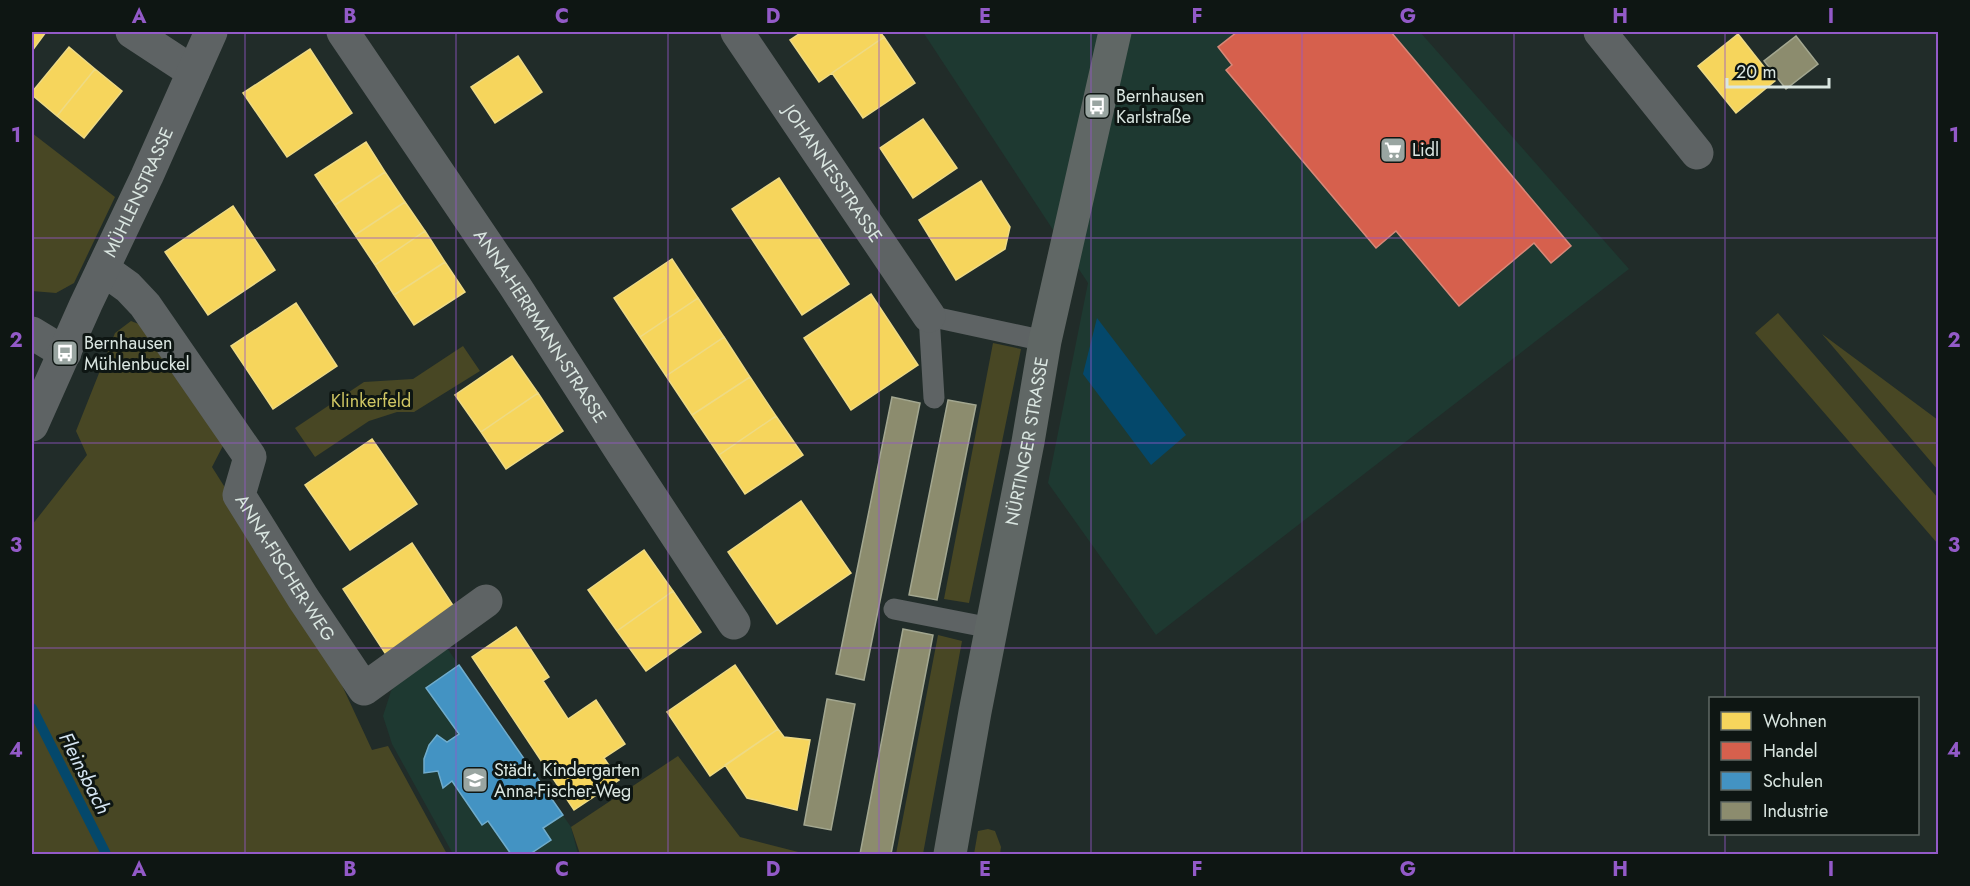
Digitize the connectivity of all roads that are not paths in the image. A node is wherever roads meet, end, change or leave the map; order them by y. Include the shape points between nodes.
1 (132, 32) edge
2 (211, 32) edge
3 (343, 32) edge
4 (737, 32) edge
5 (1115, 32) edge
6 (1600, 32) edge
7 (193, 72) junction
8 (1697, 153) dead end
9 (103, 269) junction
10 (929, 316) junction
11 (32, 333) edge
12 (1045, 340) junction
13 (65, 353) junction
14 (934, 398) dead end
15 (32, 425) edge
16 (486, 601) dead end
17 (894, 609) dead end
18 (734, 623) dead end
19 (991, 628) junction
20 (950, 855) edge

1 - 7 street
2 - 7 street, MÜHLENSTRASSE
3 - 18 street, ANNA-HERRMANN-STRASSE via 515,286
4 - 10 street, JOHANNESSTRASSE
5 - 12 main road, NÜRTINGER STRASSE
6 - 8 street
7 - 9 street, MÜHLENSTRASSE
9 - 13 street, MÜHLENSTRASSE
9 - 16 street, ANNA-FISCHER-WEG via 128,286 145,305 250,457 240,495 364,689
10 - 12 lane
10 - 14 lane
11 - 13 street
12 - 19 main road, NÜRTINGER STRASSE
13 - 15 street, MÜHLENSTRASSE
17 - 19 lane
19 - 20 main road, NÜRTINGER STRASSE

